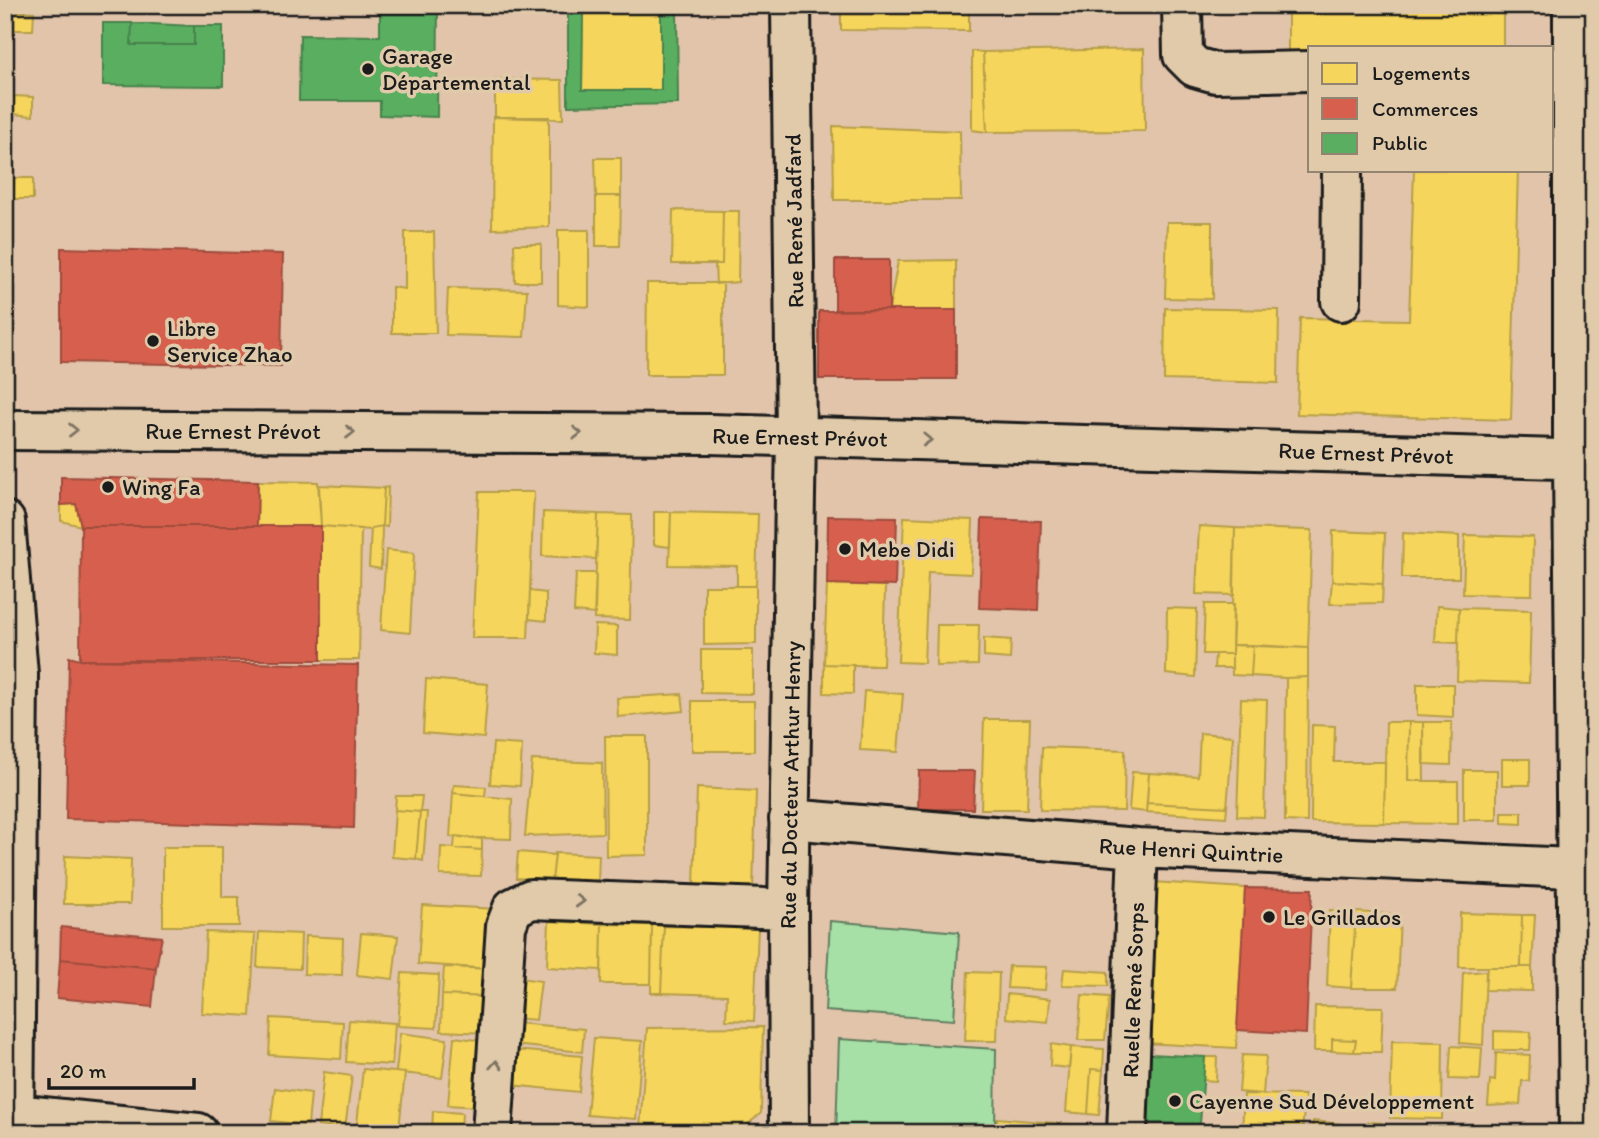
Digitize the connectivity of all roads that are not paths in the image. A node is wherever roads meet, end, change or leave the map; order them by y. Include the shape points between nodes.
1 (791, 5) edge
2 (1182, 5) edge
3 (1573, 5) edge
4 (1308, 71) edge
5 (1562, 71) edge
6 (1342, 172) edge
7 (1341, 301) dead end
8 (5, 430) edge
9 (796, 436) junction
10 (1583, 460) edge
11 (5, 521) edge
12 (789, 819) junction
13 (1138, 848) junction
14 (1584, 869) edge
15 (788, 909) junction
16 (14, 1123) edge
17 (198, 1133) edge
18 (492, 1133) edge
19 (789, 1133) edge
20 (1127, 1133) edge
21 (1579, 1133) edge

1 - 9 street, Rue René Jadfard
2 - 4 street via 1183,55 1195,67 1216,74
3 - 5 street
5 - 10 street
6 - 7 street
8 -> 9 street, Rue Ernest Prévot
9 -> 10 street, Rue Ernest Prévot
9 - 12 street, Rue du Docteur Arthur Henry
10 - 14 street
11 - 16 street via 18,674
12 - 13 street, Rue Henri Quintrie
12 - 15 street, Rue du Docteur Arthur Henry
13 - 14 street, Rue Henri Quintrie
13 - 20 street, Ruelle René Sorps
14 - 21 street
18 -> 15 street via 506,926 513,908 531,899
15 - 19 street, Rue du Docteur Arthur Henry
16 - 17 street

